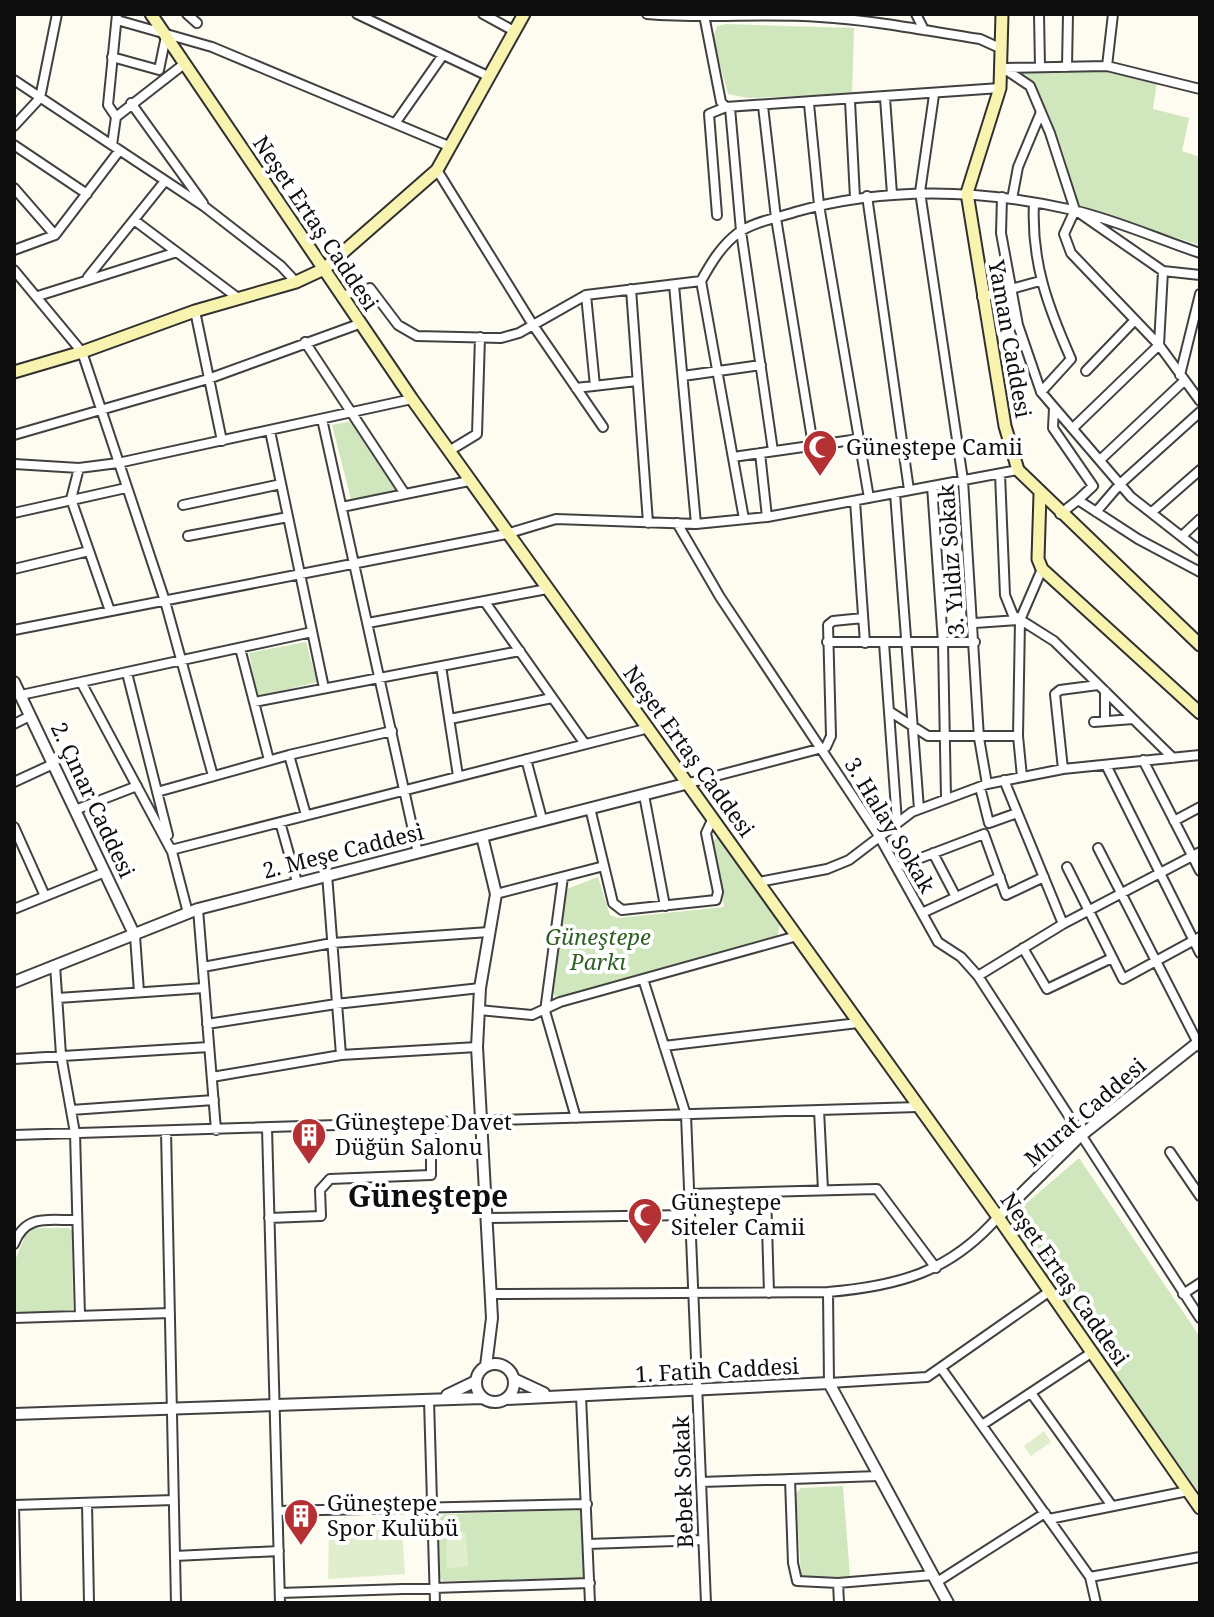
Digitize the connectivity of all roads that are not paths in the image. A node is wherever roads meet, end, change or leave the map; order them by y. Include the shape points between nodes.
1 (57, 14) edge
2 (151, 14) edge
3 (166, 14) edge
4 (187, 14) edge
5 (357, 14) edge
6 (483, 14) edge
7 (524, 14) edge
8 (647, 14) edge
9 (916, 14) edge
10 (1002, 14) edge
11 (1039, 14) edge
12 (1068, 14) edge
13 (1113, 14) edge
14 (679, 15) edge
15 (787, 15) edge
16 (705, 16) edge
17 (824, 16) edge
18 (117, 17) edge
19 (863, 18) edge
20 (197, 23) dead end
21 (924, 30) junction
22 (163, 31) junction
23 (514, 31) junction
24 (1002, 49) junction
25 (443, 55) junction
26 (112, 57) junction
27 (184, 64) junction
28 (1107, 66) junction
29 (1040, 67) junction
30 (1067, 67) junction
31 (1003, 68) junction
32 (490, 77) junction
33 (14, 80) edge
34 (1000, 88) junction
35 (1200, 89) edge
36 (934, 95) junction
37 (40, 98) junction
38 (885, 98) junction
39 (850, 101) junction
40 (131, 103) junction
41 (809, 104) junction
42 (763, 106) junction
43 (728, 107) junction
44 (1041, 112) junction
45 (116, 117) junction
46 (396, 122) junction
47 (14, 126) edge
48 (14, 145) edge
49 (451, 147) junction
50 (116, 148) junction
51 (437, 170) junction
52 (165, 181) junction
53 (14, 188) edge
54 (920, 192) junction
55 (967, 193) junction
56 (87, 194) junction
57 (892, 194) junction
58 (867, 196) junction
59 (855, 198) junction
60 (1007, 198) junction
61 (1034, 203) junction
62 (819, 205) junction
63 (205, 207) junction
64 (1075, 210) junction
65 (717, 215) dead end
66 (776, 218) junction
67 (134, 220) junction
68 (741, 231) junction
69 (55, 235) junction
70 (14, 250) edge
71 (177, 252) junction
72 (1200, 253) edge
73 (324, 269) junction
74 (14, 270) edge
75 (1163, 271) junction
76 (1200, 275) edge
77 (87, 278) junction
78 (701, 281) junction
79 (1040, 281) junction
80 (296, 282) junction
81 (674, 285) junction
82 (1011, 288) junction
83 (631, 289) junction
84 (1200, 294) edge
85 (586, 295) junction
86 (38, 296) junction
87 (341, 296) junction
88 (982, 297) junction
89 (238, 298) junction
90 (195, 311) junction
91 (1135, 320) junction
92 (359, 324) junction
93 (533, 325) junction
94 (480, 337) junction
95 (305, 342) junction
96 (1159, 345) junction
97 (82, 352) junction
98 (761, 365) junction
99 (1086, 371) dead end
100 (14, 372) edge
101 (718, 372) junction
102 (683, 376) junction
103 (1182, 378) junction
104 (208, 379) junction
105 (637, 381) junction
106 (595, 386) junction
107 (576, 388) junction
108 (1041, 392) junction
109 (412, 399) junction
110 (1200, 401) edge
111 (1054, 408) junction
112 (99, 409) junction
113 (1200, 412) edge
114 (350, 413) junction
115 (322, 419) junction
116 (603, 427) dead end
117 (1073, 428) junction
118 (270, 431) junction
119 (14, 435) edge
120 (859, 439) junction
121 (222, 441) junction
122 (813, 445) junction
123 (449, 451) junction
124 (773, 451) junction
125 (760, 453) junction
126 (733, 457) junction
127 (1100, 460) junction
128 (118, 463) junction
129 (14, 464) edge
130 (79, 468) junction
131 (1018, 470) junction
132 (1200, 470) edge
133 (1000, 474) junction
134 (963, 480) junction
135 (469, 481) junction
136 (281, 484) junction
137 (1120, 484) junction
138 (932, 486) junction
139 (126, 488) junction
140 (909, 490) junction
141 (895, 493) junction
142 (405, 494) junction
143 (1040, 494) junction
144 (869, 498) junction
145 (71, 499) junction
146 (1078, 500) junction
147 (855, 501) junction
148 (183, 505) dead end
149 (342, 507) junction
150 (1096, 512) junction
151 (1152, 512) junction
152 (14, 513) edge
153 (1060, 514) junction
154 (288, 517) junction
155 (767, 517) junction
156 (744, 519) junction
157 (1200, 519) edge
158 (648, 523) junction
159 (677, 523) junction
160 (696, 524) junction
161 (506, 534) junction
162 (1183, 535) junction
163 (188, 536) dead end
164 (89, 551) junction
165 (1200, 551) edge
166 (355, 565) junction
167 (14, 569) edge
168 (1042, 569) junction
169 (1200, 572) edge
170 (300, 575) junction
171 (547, 589) junction
172 (165, 601) junction
173 (485, 602) junction
174 (110, 611) junction
175 (863, 618) junction
176 (1020, 620) junction
177 (368, 623) junction
178 (975, 623) junction
179 (14, 630) edge
180 (312, 632) junction
181 (827, 642) junction
182 (975, 642) junction
183 (865, 643) junction
184 (884, 643) junction
185 (943, 643) junction
186 (909, 644) junction
187 (1200, 645) edge
188 (240, 648) junction
189 (520, 651) junction
190 (183, 661) junction
191 (441, 666) junction
192 (127, 673) junction
193 (380, 678) junction
194 (14, 682) edge
195 (81, 682) junction
196 (324, 688) junction
197 (1102, 688) junction
198 (21, 695) junction
199 (552, 698) junction
200 (254, 702) junction
201 (889, 711) junction
202 (1200, 713) edge
203 (30, 716) junction
204 (450, 719) junction
205 (1133, 719) junction
206 (1105, 721) junction
207 (1094, 722) dead end
208 (14, 724) edge
209 (914, 727) junction
210 (649, 728) junction
211 (392, 731) junction
212 (1018, 736) junction
213 (945, 738) junction
214 (979, 738) junction
215 (585, 744) junction
216 (823, 750) junction
217 (289, 755) junction
218 (1200, 755) edge
219 (1173, 758) junction
220 (526, 759) junction
221 (269, 760) junction
222 (1143, 760) junction
223 (53, 764) junction
224 (1106, 765) junction
225 (1063, 769) junction
226 (213, 776) junction
227 (458, 776) junction
228 (1022, 777) junction
229 (1004, 780) junction
230 (14, 782) edge
231 (689, 783) junction
232 (137, 786) junction
233 (983, 786) junction
234 (404, 790) junction
235 (157, 792) junction
236 (644, 795) junction
237 (946, 798) junction
238 (1200, 807) edge
239 (590, 808) junction
240 (919, 809) junction
241 (75, 810) junction
242 (1017, 813) junction
243 (306, 815) junction
244 (713, 818) junction
245 (542, 819) junction
246 (1174, 821) junction
247 (280, 822) junction
248 (897, 822) junction
249 (14, 827) edge
250 (482, 836) junction
251 (879, 836) junction
252 (1098, 848) dead end
253 (171, 850) junction
254 (418, 853) junction
255 (933, 853) junction
256 (1196, 854) edge
257 (604, 866) junction
258 (897, 867) junction
259 (1067, 867) dead end
260 (1200, 871) edge
261 (105, 872) junction
262 (1160, 872) junction
263 (327, 874) junction
264 (563, 877) junction
265 (1000, 877) junction
266 (1044, 877) junction
267 (297, 882) junction
268 (759, 882) junction
269 (1120, 892) junction
270 (496, 894) junction
271 (45, 896) junction
272 (956, 897) junction
273 (665, 906) junction
274 (14, 909) edge
275 (1087, 910) junction
276 (193, 911) junction
277 (922, 913) junction
278 (1063, 924) junction
279 (489, 932) junction
280 (135, 936) junction
281 (797, 936) junction
282 (1197, 939) edge
283 (332, 943) junction
284 (1023, 948) junction
285 (1200, 953) edge
286 (1112, 958) junction
287 (1154, 961) junction
288 (55, 965) junction
289 (203, 967) junction
290 (978, 976) junction
291 (14, 982) edge
292 (644, 982) junction
293 (204, 988) junction
294 (480, 988) junction
295 (139, 992) junction
296 (58, 998) junction
297 (336, 1004) junction
298 (479, 1010) junction
299 (545, 1011) junction
300 (858, 1023) junction
301 (207, 1024) junction
302 (1199, 1044) edge
303 (664, 1046) junction
304 (209, 1047) junction
305 (477, 1047) junction
306 (61, 1055) junction
307 (341, 1055) junction
308 (14, 1059) edge
309 (212, 1077) junction
310 (214, 1100) junction
311 (918, 1107) junction
312 (71, 1110) junction
313 (819, 1110) junction
314 (686, 1115) junction
315 (576, 1118) junction
316 (483, 1122) junction
317 (431, 1123) junction
318 (267, 1128) junction
319 (216, 1130) junction
320 (166, 1131) junction
321 (75, 1133) junction
322 (14, 1135) edge
323 (1079, 1137) junction
324 (1170, 1152) dead end
325 (823, 1190) junction
326 (766, 1192) junction
327 (689, 1194) junction
328 (1200, 1196) edge
329 (690, 1215) junction
330 (998, 1217) junction
331 (269, 1218) junction
332 (488, 1218) junction
333 (77, 1220) junction
334 (14, 1244) edge
335 (936, 1268) junction
336 (1200, 1283) edge
337 (693, 1290) junction
338 (1050, 1291) junction
339 (828, 1292) junction
340 (769, 1293) junction
341 (491, 1294) junction
342 (1183, 1294) junction
343 (170, 1313) junction
344 (80, 1316) junction
345 (14, 1318) edge
346 (492, 1318) junction
347 (1200, 1318) edge
348 (1091, 1353) junction
349 (486, 1366) junction
350 (504, 1367) junction
351 (941, 1368) junction
352 (514, 1379) junction
353 (476, 1381) junction
354 (829, 1383) junction
355 (697, 1391) junction
356 (1031, 1393) junction
357 (550, 1396) junction
358 (581, 1396) junction
359 (482, 1398) junction
360 (506, 1399) junction
361 (434, 1400) junction
362 (274, 1406) junction
363 (172, 1409) junction
364 (14, 1414) edge
365 (982, 1425) junction
366 (879, 1476) junction
367 (790, 1479) junction
368 (701, 1482) junction
369 (1188, 1491) junction
370 (174, 1500) junction
371 (87, 1503) junction
372 (587, 1504) junction
373 (14, 1505) edge
374 (1112, 1506) junction
375 (432, 1507) junction
376 (1200, 1508) edge
377 (278, 1511) junction
378 (1047, 1516) junction
379 (703, 1540) junction
380 (588, 1544) junction
381 (279, 1551) junction
382 (175, 1556) junction
383 (1200, 1557) edge
384 (1090, 1577) junction
385 (935, 1579) junction
386 (590, 1583) junction
387 (838, 1583) junction
388 (434, 1588) junction
389 (280, 1598) edge
390 (16, 1603) edge
391 (89, 1603) edge
392 (176, 1603) edge
393 (435, 1603) edge
394 (590, 1603) edge
395 (706, 1603) edge
396 (839, 1603) edge
397 (948, 1603) edge
398 (1096, 1603) edge

1 - 37 street
2 - 22 main road, Neşet Ertaş Caddesi
3 - 22 street
4 - 20 street
5 - 25 street
6 - 23 street
7 - 23 main road
8 - 14 street
9 - 21 street
10 - 24 main road, Yaman Caddesi
11 - 29 street
12 - 30 street
13 - 28 street
14 - 16 street
15 - 16 street
15 - 17 street
16 - 43 street via 721,102
17 - 19 street
18 - 22 street
18 - 26 street
19 - 21 street
21 - 24 street via 980,39
22 - 26 street via 159,70
22 - 27 main road, Neşet Ertaş Caddesi
22 - 46 street
23 - 32 main road
24 - 31 main road, Yaman Caddesi
25 - 32 street
25 - 46 street
26 - 45 street via 108,105
27 - 40 street
27 - 73 main road, Neşet Ertaş Caddesi
28 - 30 street
28 - 35 street
29 - 30 street
29 - 31 street
31 - 34 main road, Yaman Caddesi
31 - 44 street via 1030,86
32 - 49 main road
33 - 37 street
34 - 36 street
34 - 55 main road, Yaman Caddesi
36 - 38 street
36 - 54 street, 3. Yıldız Sokak
37 - 47 street
37 - 50 street
38 - 39 street
38 - 57 street
39 - 41 street
39 - 59 street
40 - 45 street
40 - 63 street
41 - 42 street
41 - 62 street
42 - 43 street
42 - 66 street
43 - 65 street via 709,114
43 - 68 street
44 - 60 street
44 - 64 street
45 - 50 street
46 - 49 street
48 - 56 street
49 - 51 main road
50 - 52 street
50 - 56 street
51 - 73 main road
51 - 93 street
52 - 63 street
52 - 67 street
53 - 69 street
54 - 55 street
54 - 57 street
54 - 134 street, 3. Yıldız Sokak
55 - 60 street
55 - 88 main road, Yaman Caddesi
56 - 69 street
57 - 58 street
58 - 59 street
58 - 140 street
59 - 62 street
60 - 61 street
60 - 82 street via 1001,233
61 - 64 street
61 - 79 street
62 - 66 street
62 - 120 street
63 - 80 street
64 - 72 street
64 - 75 street
64 - 91 street via 1064,234 1071,253
66 - 68 street
66 - 122 street
67 - 71 street
67 - 77 street
68 - 78 street
68 - 98 street
69 - 70 street
71 - 77 street
71 - 89 street
73 - 80 main road
73 - 87 main road, Neşet Ertaş Caddesi
74 - 86 street
75 - 76 street
75 - 96 street
77 - 86 street
78 - 81 street
78 - 101 street
79 - 82 street
79 - 108 street via 1071,359
80 - 89 main road
81 - 83 street
81 - 102 street
82 - 88 street
82 - 108 street
83 - 85 street
83 - 105 street
84 - 103 street
85 - 93 street
85 - 106 street
86 - 97 street
87 - 92 main road, Neşet Ertaş Caddesi
87 - 94 street via 370,288 398,325 417,336
88 - 131 main road, Yaman Caddesi
89 - 90 main road
90 - 97 main road
90 - 104 street
91 - 96 street
91 - 99 street
92 - 95 street
92 - 109 main road, Neşet Ertaş Caddesi
93 - 94 street via 510,337
93 - 107 street
94 - 123 street via 477,434
95 - 104 street
95 - 114 street
96 - 103 street
96 - 117 street
97 - 100 main road
97 - 112 street
98 - 101 street
98 - 124 street
101 - 102 street
101 - 126 street
102 - 160 street
103 - 110 street
103 - 127 street
104 - 112 street
104 - 121 street
105 - 106 street
105 - 158 street
106 - 107 street
107 - 116 street
108 - 111 street
109 - 114 street
109 - 123 main road, Neşet Ertaş Caddesi
111 - 117 street
111 - 146 street via 1053,428 1093,486
112 - 119 street
112 - 128 street
113 - 137 street
114 - 115 street
114 - 142 street
115 - 118 street
115 - 149 street
117 - 127 street
118 - 121 street
118 - 136 street
120 - 122 street
120 - 144 street
121 - 128 street
122 - 124 street
123 - 135 main road, Neşet Ertaş Caddesi
124 - 125 street
125 - 126 street
125 - 155 street
126 - 156 street
127 - 137 street
128 - 130 street
128 - 139 street
129 - 130 street
130 - 145 street
131 - 133 street
131 - 143 main road, Yaman Caddesi
132 - 151 street
133 - 134 street
133 - 176 street via 1005,595
134 - 138 street
134 - 178 street, 3. Yıldız Sokak
135 - 142 street
135 - 161 main road, Neşet Ertaş Caddesi
136 - 148 street
136 - 154 street
137 - 150 street
137 - 151 street
138 - 140 street
138 - 185 street
139 - 145 street
139 - 172 street
140 - 141 street
141 - 144 street
141 - 186 street
142 - 149 street
143 - 153 main road, Yaman Caddesi
143 - 168 main road
144 - 147 street
145 - 152 street
145 - 164 street
146 - 150 street
146 - 153 street
147 - 155 street
147 - 175 street
149 - 166 street
150 - 169 street
151 - 162 street
153 - 187 main road, Yaman Caddesi
154 - 163 street
154 - 170 street
155 - 156 street
156 - 160 street
157 - 162 street
158 - 159 street
158 - 161 street via 556,519
159 - 160 street
159 - 216 street, 3. Halay Sokak
161 - 166 street
161 - 171 main road, Neşet Ertaş Caddesi
162 - 165 street
164 - 167 street
164 - 174 street
166 - 170 street
166 - 177 street
168 - 176 street
168 - 202 main road
170 - 172 street
170 - 180 street
171 - 173 street
171 - 210 main road, Neşet Ertaş Caddesi
172 - 174 street
172 - 190 street
173 - 177 street
173 - 189 street
174 - 179 street
175 - 181 street via 833,621
175 - 183 street
176 - 178 street
176 - 197 street via 1054,641
176 - 212 street
177 - 193 street
178 - 182 street, 3. Yıldız Sokak
180 - 188 street
180 - 196 street
181 - 183 street
181 - 216 street via 831,736
182 - 185 street
182 - 214 street, 3. Yıldız Sokak
183 - 184 street
184 - 186 street
184 - 201 street
185 - 186 street
185 - 213 street
186 - 209 street
188 - 190 street
188 - 200 street
189 - 191 street
189 - 199 street
190 - 192 street
190 - 226 street
191 - 193 street
191 - 204 street
192 - 195 street
192 - 235 street
193 - 196 street
193 - 211 street
194 - 198 street, 2. Çınar Caddesi
195 - 198 street
195 - 232 street
196 - 200 street
197 - 205 street
197 - 206 street
197 - 225 street via 1055,694
198 - 203 street, 2. Çınar Caddesi
199 - 204 street
199 - 215 street
200 - 221 street
201 - 209 street
201 - 248 street
203 - 208 street
203 - 223 street, 2. Çınar Caddesi
204 - 227 street
205 - 206 street
205 - 219 street
206 - 207 street
209 - 213 street
209 - 240 street
210 - 215 street
210 - 231 main road, Neşet Ertaş Caddesi
211 - 217 street
211 - 234 street
212 - 214 street
212 - 228 street
213 - 214 street
213 - 237 street
214 - 233 street, 3. Yıldız Sokak
215 - 220 street
216 - 231 street
216 - 251 street, 3. Halay Sokak
217 - 221 street
217 - 243 street
218 - 219 street
219 - 222 street
220 - 227 street
220 - 245 street
221 - 226 street
222 - 224 street
222 - 246 street
223 - 230 street
223 - 241 street, 2. Çınar Caddesi
224 - 225 street
224 - 262 street
225 - 228 street
226 - 235 street
227 - 234 street
228 - 229 street
229 - 233 street
229 - 242 street
231 - 236 street, 2. Meşe Caddesi
231 - 244 main road, Neşet Ertaş Caddesi
232 - 241 street
232 - 253 street
233 - 237 street
233 - 242 street, 3. Yıldız Sokak via 989,823
234 - 243 street
234 - 254 street
235 - 253 street
236 - 239 street, 2. Meşe Caddesi
236 - 273 street
237 - 240 street
238 - 246 street
239 - 245 street, 2. Meşe Caddesi
239 - 257 street
240 - 248 street
241 - 261 street, 2. Çınar Caddesi
242 - 266 street
243 - 247 street
244 - 268 main road, Neşet Ertaş Caddesi
244 - 273 street via 706,833 718,898
245 - 250 street, 2. Meşe Caddesi
246 - 256 street
247 - 253 street
247 - 267 street
248 - 251 street
249 - 271 street
250 - 254 street, 2. Meşe Caddesi
250 - 270 street
251 - 258 street, 3. Halay Sokak
251 - 268 street via 849,860 827,869
252 - 269 street
253 - 276 street
254 - 263 street, 2. Meşe Caddesi
255 - 258 street
255 - 265 street via 984,834
255 - 272 street
256 - 260 street
256 - 262 street
257 - 264 street
257 - 273 street via 616,908
258 - 277 street, 3. Halay Sokak
259 - 275 street
261 - 271 street
261 - 280 street, 2. Çınar Caddesi
262 - 269 street
262 - 282 street
263 - 267 street, 2. Meşe Caddesi
263 - 283 street
264 - 270 street
264 - 299 street
265 - 266 street via 1006,895
265 - 272 street
266 - 278 street
267 - 276 street, 2. Meşe Caddesi
268 - 281 main road, Neşet Ertaş Caddesi
269 - 275 street
269 - 287 street
270 - 279 street
271 - 274 street
272 - 277 street
275 - 278 street
275 - 286 street
276 - 280 street, 2. Meşe Caddesi
276 - 289 street
277 - 290 street, 3. Halay Sokak via 938,942
278 - 284 street
279 - 283 street
279 - 294 street
280 - 288 street, 2. Meşe Caddesi
280 - 295 street
281 - 292 street
281 - 300 main road, Neşet Ertaş Caddesi
282 - 285 street
282 - 287 street
283 - 289 street
283 - 297 street
284 - 286 street via 1047,989
284 - 290 street
286 - 287 street via 1123,979
287 - 302 street
288 - 291 street, 2. Meşe Caddesi
288 - 296 street
289 - 293 street
290 - 323 street, 3. Halay Sokak
292 - 299 street via 560,1002
292 - 303 street, Bebek Sokak
293 - 295 street
293 - 301 street
294 - 297 street
294 - 298 street
295 - 296 street
296 - 306 street
297 - 301 street
297 - 307 street
298 - 299 street via 532,1015
298 - 305 street
299 - 315 street
300 - 303 street
300 - 311 main road, Neşet Ertaş Caddesi
301 - 304 street
302 - 323 street, Murat Caddesi
303 - 314 street, Bebek Sokak
304 - 306 street
304 - 309 street
305 - 307 street
305 - 316 street
306 - 308 street
306 - 312 street
307 - 309 street
309 - 310 street
310 - 312 street
310 - 319 street
311 - 313 street
311 - 330 main road, Neşet Ertaş Caddesi
312 - 321 street
313 - 314 street
313 - 325 street
314 - 315 street
314 - 327 street, Bebek Sokak
315 - 316 street
316 - 317 street
316 - 332 street
317 - 318 street
317 - 331 street via 431,1175 330,1179 320,1190 321,1216
318 - 319 street
318 - 331 street
319 - 320 street
320 - 321 street
320 - 343 street
321 - 322 street
321 - 333 street
323 - 330 street, Murat Caddesi
323 - 342 street, 3. Halay Sokak
324 - 328 street
325 - 326 street
325 - 335 street via 877,1189
326 - 327 street
326 - 340 street
327 - 329 street, Bebek Sokak
329 - 332 street
329 - 337 street, Bebek Sokak
330 - 335 street
330 - 338 main road, Neşet Ertaş Caddesi
331 - 362 street
332 - 341 street
333 - 334 street via 31,1222
333 - 344 street
335 - 339 street via 895,1284
336 - 342 street
337 - 340 street
337 - 341 street
337 - 355 street, Bebek Sokak
338 - 348 main road, Neşet Ertaş Caddesi
338 - 351 street
339 - 340 street
339 - 354 street
341 - 346 street
342 - 347 street, 3. Halay Sokak
343 - 344 street
343 - 363 street
344 - 345 street
346 - 349 street
346 - 350 street
348 - 356 street
348 - 369 main road, Neşet Ertaş Caddesi
349 - 350 street
349 - 353 street
350 - 352 street
351 - 354 street via 927,1377
351 - 365 street
352 - 357 street
352 - 360 street
353 - 359 street
353 - 361 street
354 - 355 street, 1. Fatih Caddesi
354 - 366 street, 1. Fatih Caddesi
355 - 358 street, 1. Fatih Caddesi
355 - 368 street, Bebek Sokak
356 - 365 street
356 - 374 street
357 - 358 street, 1. Fatih Caddesi
357 - 360 street, 1. Fatih Caddesi
358 - 372 street
359 - 360 street via 494,1403
359 - 361 street
361 - 362 street
361 - 375 street
362 - 363 street
362 - 377 street
363 - 364 street
363 - 370 street
365 - 378 street
366 - 367 street
366 - 385 street, 1. Fatih Caddesi
367 - 368 street
367 - 387 street via 794,1574 805,1584
368 - 379 street, Bebek Sokak
369 - 374 street
369 - 376 main road, Neşet Ertaş Caddesi
370 - 371 street
370 - 382 street
371 - 373 street
371 - 391 street
372 - 375 street
372 - 380 street
373 - 390 street
374 - 378 street
375 - 377 street
375 - 388 street
377 - 381 street
378 - 384 street
378 - 385 street
379 - 380 street
379 - 395 street, Bebek Sokak
380 - 386 street
381 - 382 street
381 - 389 street
382 - 392 street
383 - 384 street
384 - 398 street
385 - 387 street
385 - 397 street, 1. Fatih Caddesi
386 - 388 street
386 - 394 street
387 - 396 street
388 - 389 street
388 - 393 street

